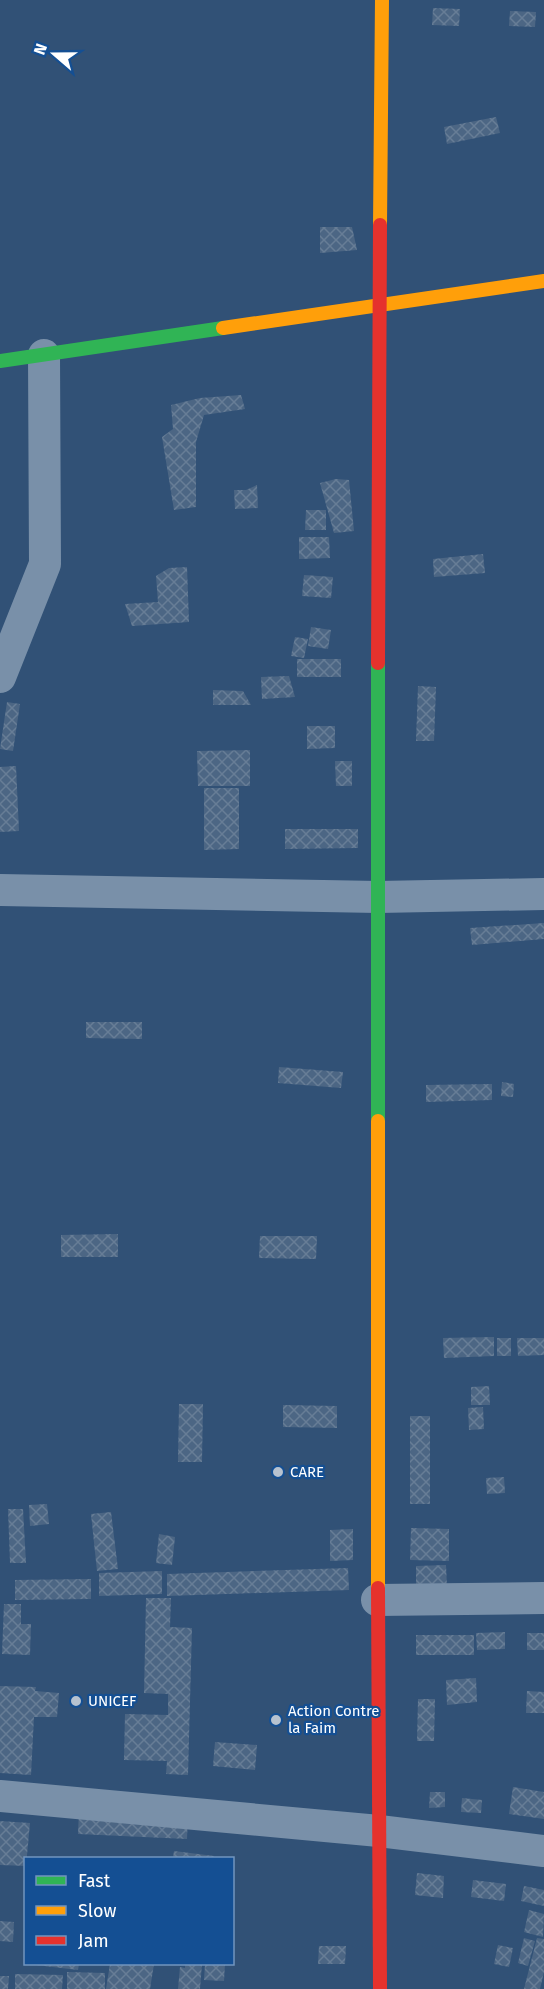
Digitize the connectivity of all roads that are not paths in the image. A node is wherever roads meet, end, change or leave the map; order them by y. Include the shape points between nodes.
1 (382, 0) edge
2 (544, 281) edge
3 (380, 306) junction
4 (44, 355) junction
5 (0, 361) edge
6 (0, 677) edge
7 (0, 890) edge
8 (544, 894) edge
9 (378, 897) junction
10 (544, 1598) edge
11 (377, 1600) junction
12 (0, 1796) edge
13 (379, 1831) junction
14 (544, 1851) edge
15 (380, 1989) edge

1 - 3 street
2 - 3 street
3 - 4 street
3 - 9 street
4 - 5 street
4 - 6 street via 45,564
7 - 9 street
8 - 9 street
9 - 11 street
10 - 11 street
11 - 13 street
12 - 13 street
13 - 14 street
13 - 15 street

